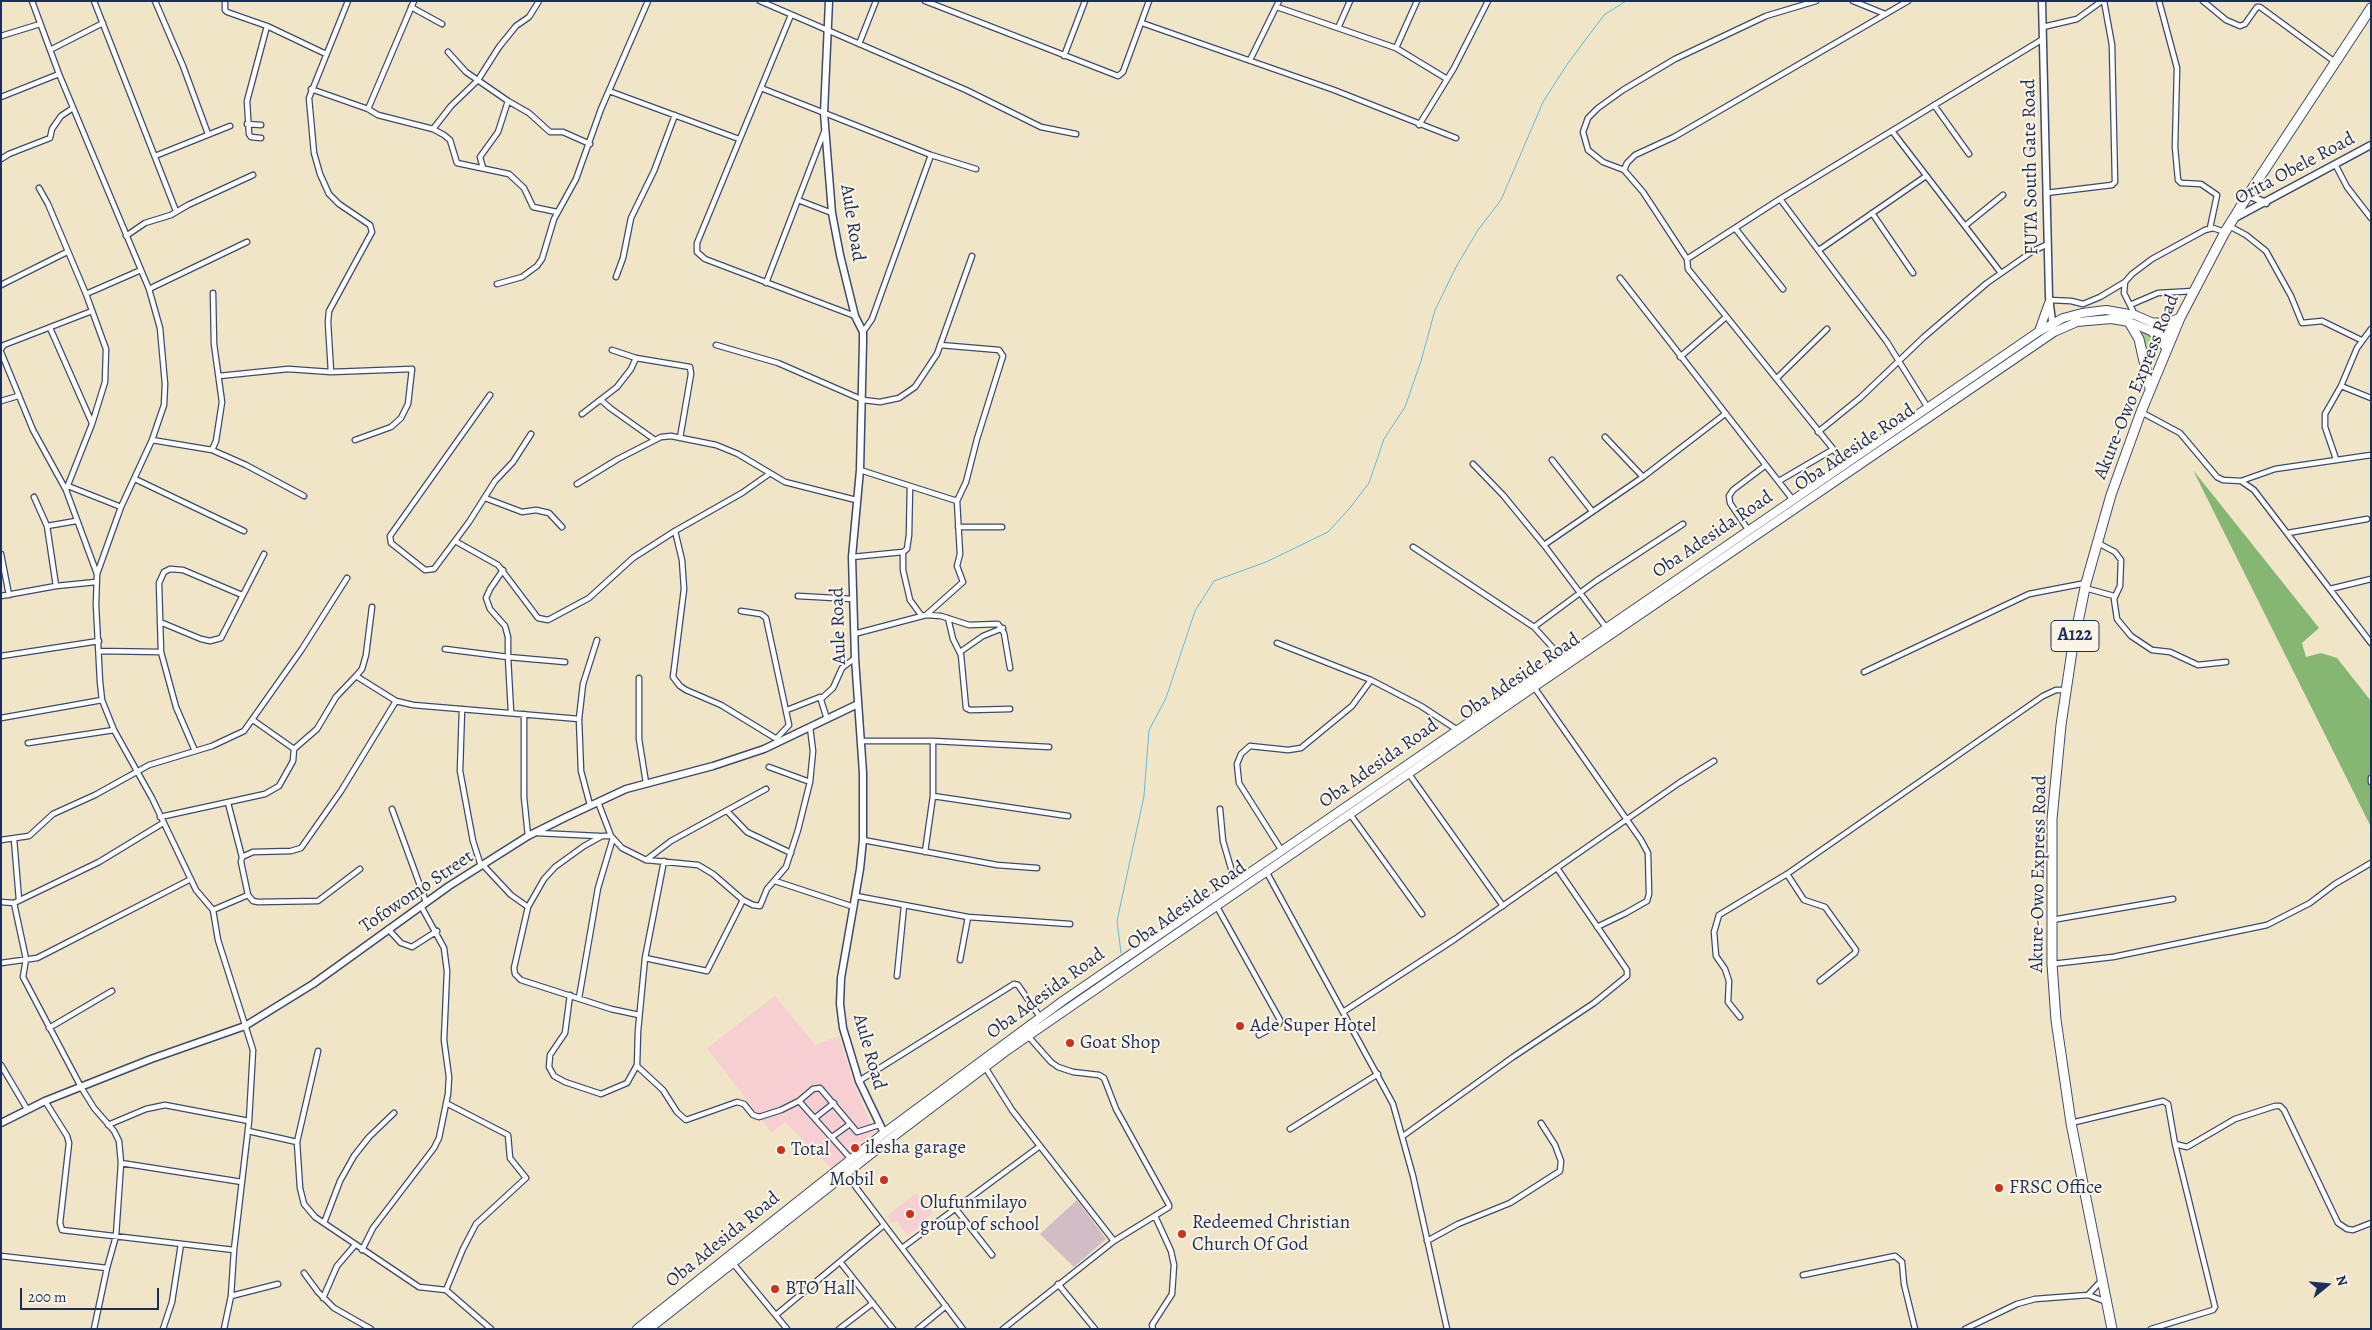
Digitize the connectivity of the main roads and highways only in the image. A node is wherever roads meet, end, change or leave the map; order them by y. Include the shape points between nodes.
1 (2371, 8) edge
2 (2063, 318) junction
3 (2132, 318) junction
4 (2180, 318) junction
5 (2153, 326) junction
6 (2053, 328) junction
7 (2038, 332) junction
8 (2173, 335) junction
9 (2167, 348) junction
10 (2150, 388) junction
11 (1716, 558) junction
12 (1609, 631) junction
13 (1460, 733) junction
14 (1064, 1000) junction
15 (1069, 1007) junction
16 (744, 1249) junction
17 (650, 1328) edge
18 (637, 1329) edge
19 (2112, 1329) edge

1 - 4 highway, Akure-Owo Express Road / A122 via 2248,195
2 - 3 main road, Oba Adesida Road via 2106,310
2 - 6 main road, Oba Adesida Road
2 - 7 main road via 2049,302
3 - 5 main road, Oba Adeside Road
3 - 6 main road, Oba Adeside Road via 2089,320
3 - 10 highway
4 - 5 highway
4 - 8 highway, Akure-Owo Express Road / A122
5 - 8 main road
5 - 9 highway
6 - 7 main road, Oba Adesida Road
6 - 11 main road, Oba Adeside Road
7 - 11 main road, Oba Adesida Road via 1793,500
8 - 9 highway, Akure-Owo Express Road / A122
9 - 10 highway, Akure-Owo Express Road / A122
10 - 19 highway, Akure-Owo Express Road / A122 via 2111,496 2086,586 2066,690 2052,819 2052,964 2056,1020 2071,1123
11 - 12 main road, Oba Adesida Road
12 - 13 main road, Oba Adeside Road via 1536,686
12 - 13 main road, Oba Adesida Road via 1562,658
13 - 14 main road, Oba Adesida Road
13 - 15 main road, Oba Adeside Road via 1409,774
14 - 15 main road
14 - 16 main road, Oba Adesida Road via 884,1133
15 - 16 main road, Oba Adeside Road
16 - 17 main road, Oba Adeside Road
16 - 18 main road, Oba Adesida Road

